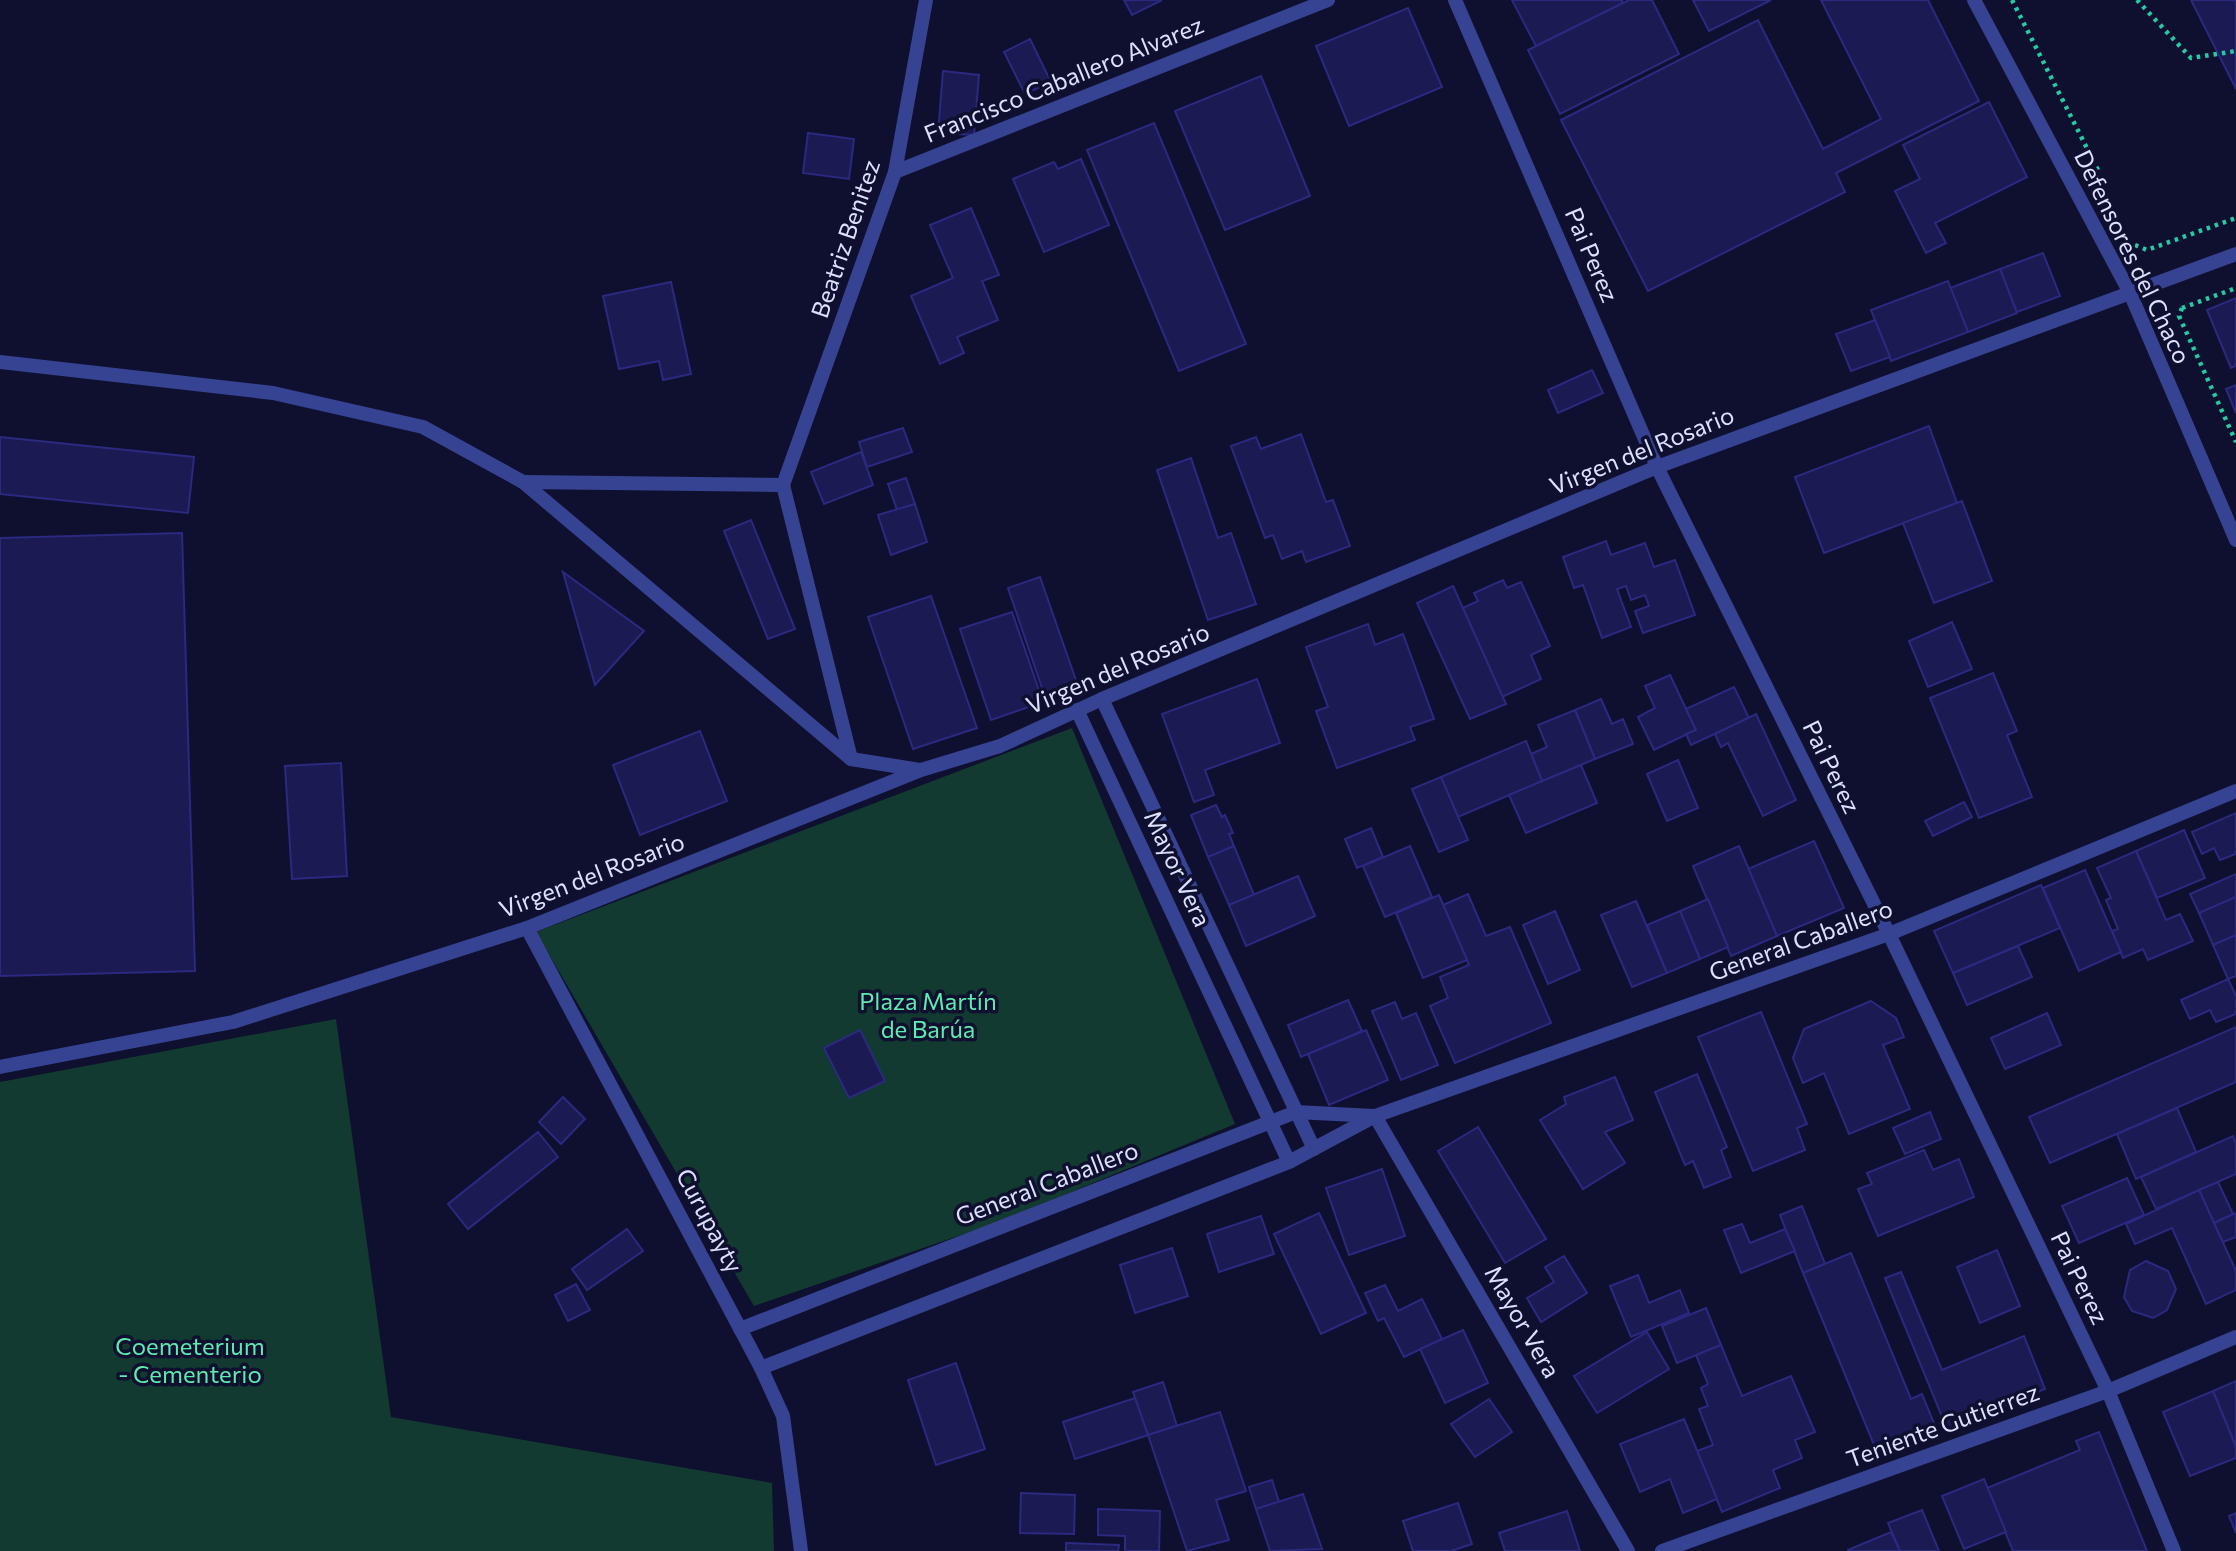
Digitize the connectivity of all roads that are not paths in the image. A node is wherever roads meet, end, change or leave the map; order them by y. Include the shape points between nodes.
1 (926, 0) edge
2 (1328, 0) edge
3 (1455, 0) edge
4 (1974, 0) edge
5 (895, 172) junction
6 (2236, 254) edge
7 (2130, 293) junction
8 (0, 362) edge
9 (1657, 467) junction
10 (523, 482) junction
11 (783, 485) junction
12 (2236, 540) edge
13 (1102, 699) junction
14 (1077, 710) junction
15 (851, 759) junction
16 (921, 770) junction
17 (2236, 792) edge
18 (527, 928) junction
19 (1889, 934) junction
20 (0, 1067) edge
21 (1296, 1112) junction
22 (1375, 1116) junction
23 (1270, 1121) junction
24 (1314, 1149) junction
25 (1289, 1162) junction
26 (740, 1329) junction
27 (2236, 1337) edge
28 (761, 1368) junction
29 (2108, 1391) junction
30 (801, 1551) edge
31 (1629, 1551) edge
32 (1661, 1551) edge
33 (2174, 1551) edge

1 - 5 street, Beatriz Benitez
2 - 5 street, Francisco Caballero Alvarez
3 - 9 street, Pai Perez
4 - 7 street, Defensores del Chaco
5 - 11 street, Beatriz Benitez
6 - 7 street, Virgen del Rosario
7 - 9 street, Virgen del Rosario
7 - 12 street, Defensores del Chaco
8 - 10 street via 273,393 423,427
9 - 13 street, Virgen del Rosario
9 - 19 street, Pai Perez
10 - 11 street
10 - 15 street
11 - 15 street
13 - 14 street, Virgen del Rosario
13 - 21 street, Mayor Vera
14 - 16 street, Virgen del Rosario via 1000,746
14 - 23 street, Mayor Vera
15 - 16 street
16 - 18 street, Virgen del Rosario
17 - 19 street, General Caballero
18 - 20 street, Virgen del Rosario via 233,1022
18 - 26 street, Curupayty
19 - 22 street, General Caballero
19 - 29 street, Pai Perez
21 - 22 street, General Caballero
21 - 23 street, General Caballero
21 - 24 street, Mayor Vera
22 - 24 street, General Caballero
22 - 31 street, Mayor Vera
23 - 25 street, Mayor Vera
23 - 26 street, General Caballero
24 - 25 street, General Caballero
25 - 28 street, General Caballero
26 - 28 street, Curupayty
27 - 29 street, Teniente Gutierrez
28 - 30 street, Curupayty via 783,1416
29 - 32 street, Teniente Gutierrez
29 - 33 street, Pai Perez

